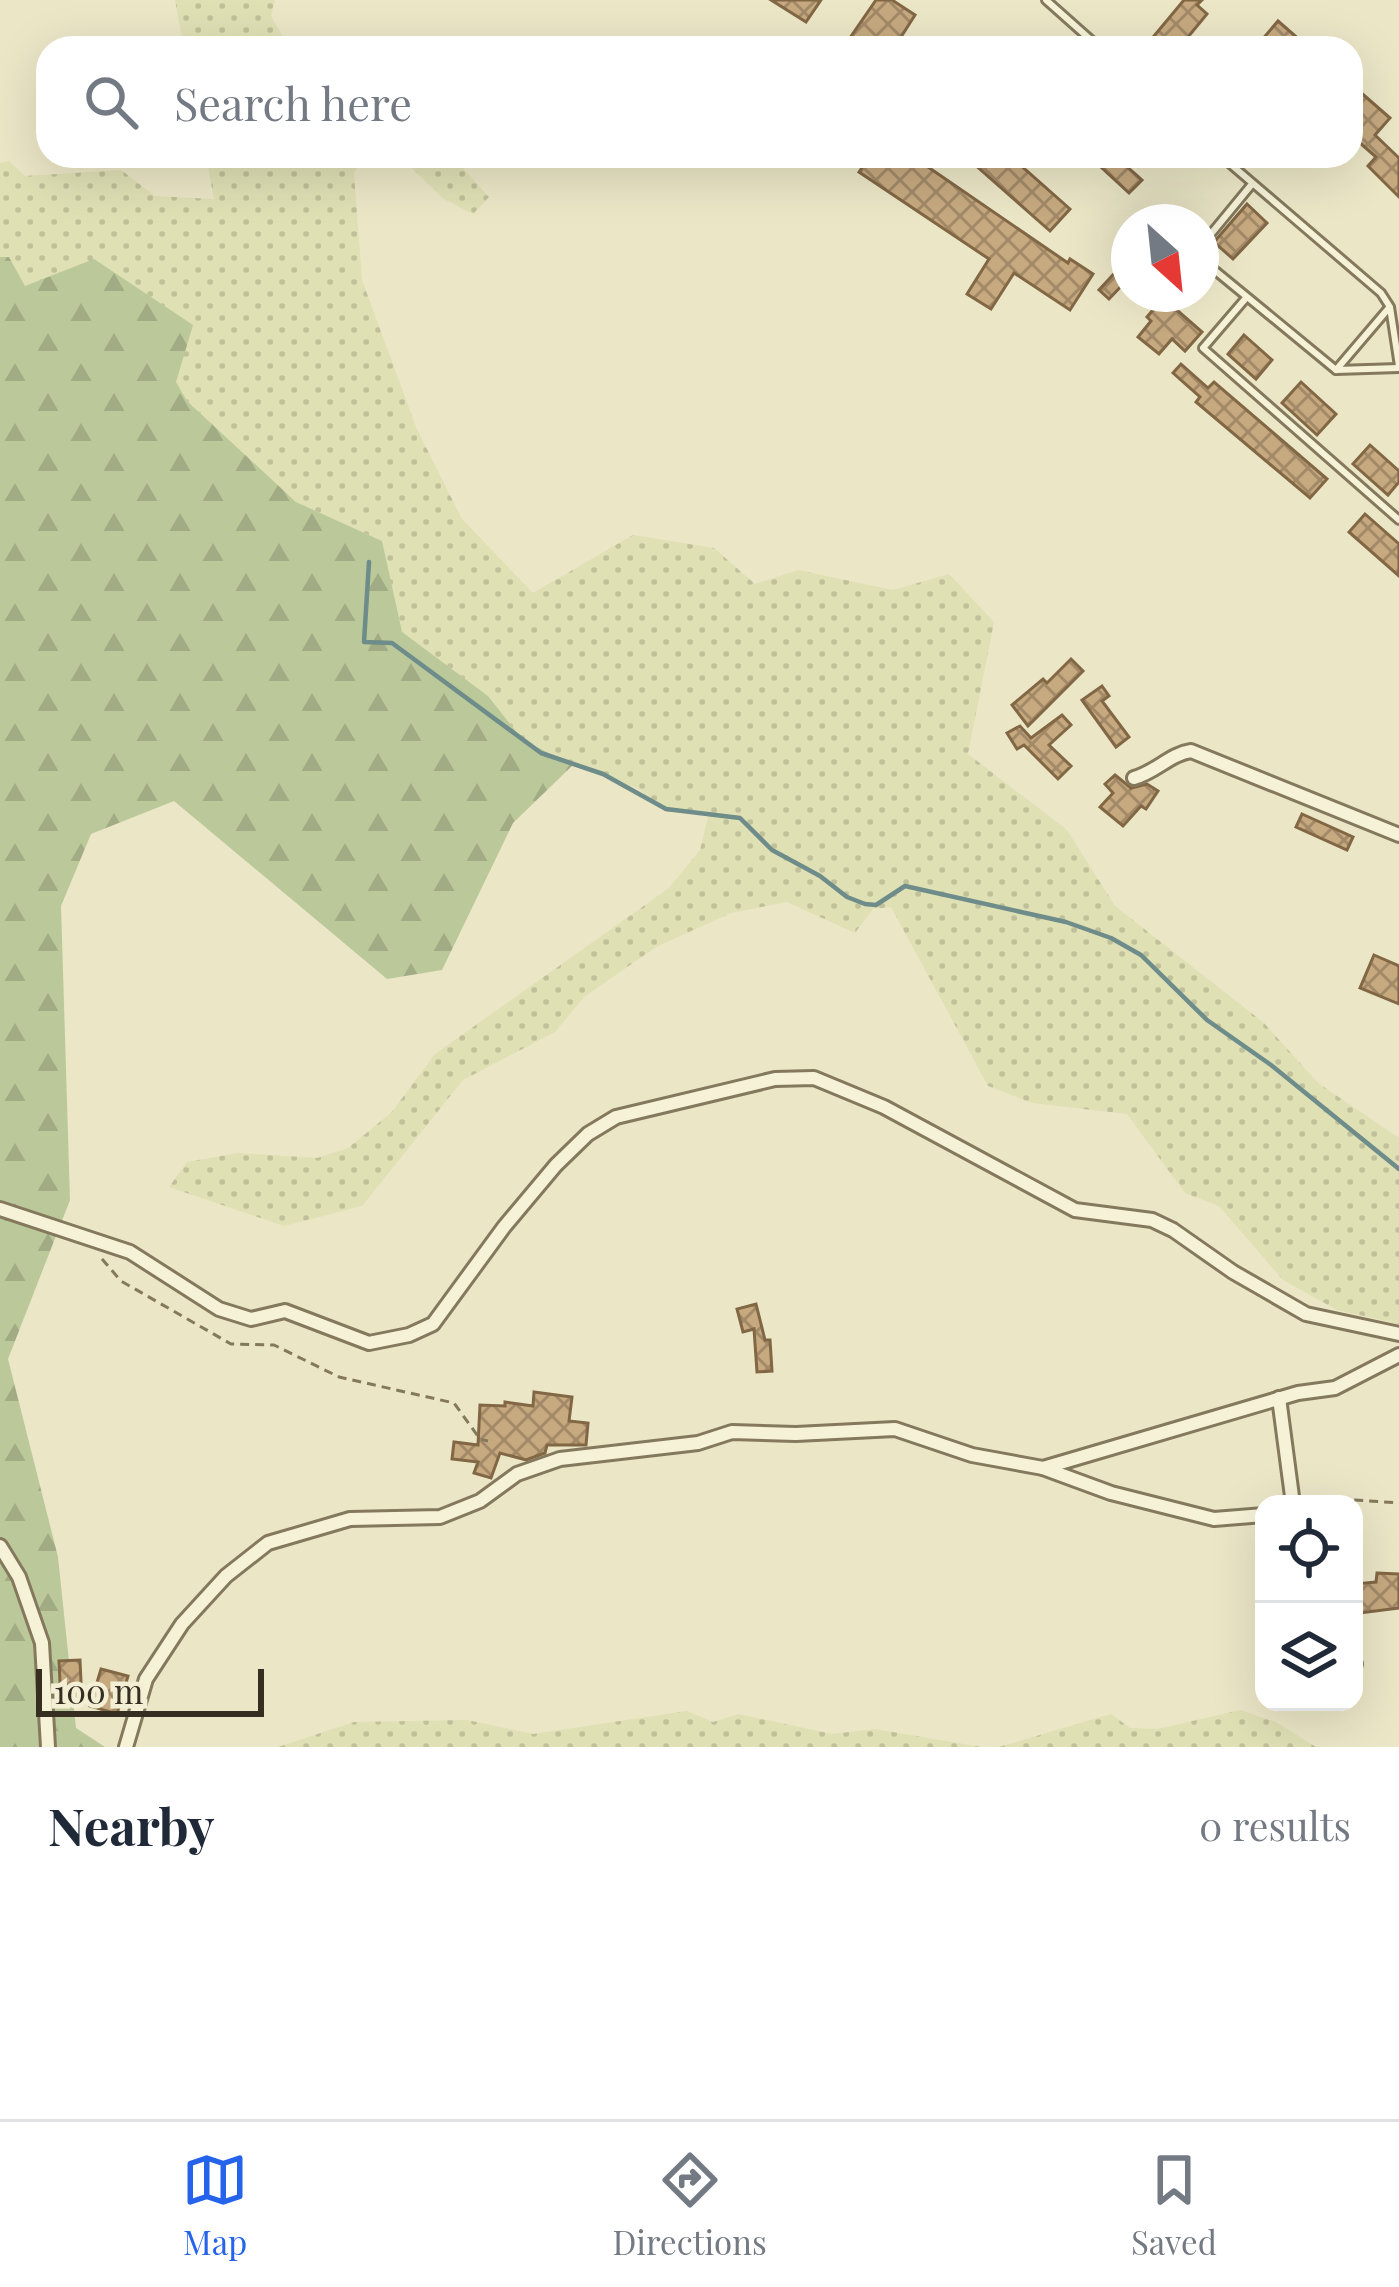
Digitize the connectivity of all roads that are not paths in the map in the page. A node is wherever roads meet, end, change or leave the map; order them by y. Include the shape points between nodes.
1 (1046, 0) edge
2 (1086, 36) edge
3 (1234, 168) edge
4 (1252, 184) junction
5 (1219, 224) edge
6 (1219, 275) edge
7 (1246, 298) junction
8 (1390, 307) junction
9 (1399, 367) edge
10 (1336, 370) junction
11 (1399, 520) edge
12 (1134, 778) dead end
13 (1399, 835) edge
14 (0, 1209) edge
15 (1399, 1334) edge
16 (1399, 1355) edge
17 (1279, 1398) junction
18 (1042, 1468) junction
19 (1292, 1495) edge
20 (1255, 1516) edge
21 (0, 1546) edge
22 (47, 1747) edge
23 (126, 1747) edge

1 - 2 lane
3 - 4 lane
4 - 5 lane
4 - 8 lane
6 - 7 lane
7 - 10 lane
7 - 11 lane via 1203,348
8 - 9 lane
8 - 10 lane
9 - 10 lane
12 - 13 street via 1191,751
14 - 15 street via 130,1252 219,1309 251,1319 285,1311 369,1343 433,1324 556,1165 616,1117 775,1079 814,1078 884,1106 1075,1210 1173,1230 1306,1314
16 - 17 street via 1336,1388
17 - 18 street
17 - 19 street
18 - 20 street via 1214,1519
18 - 23 street via 895,1429 732,1432 560,1459 440,1516 350,1520 268,1543 182,1624 146,1679
21 - 22 street via 42,1643

